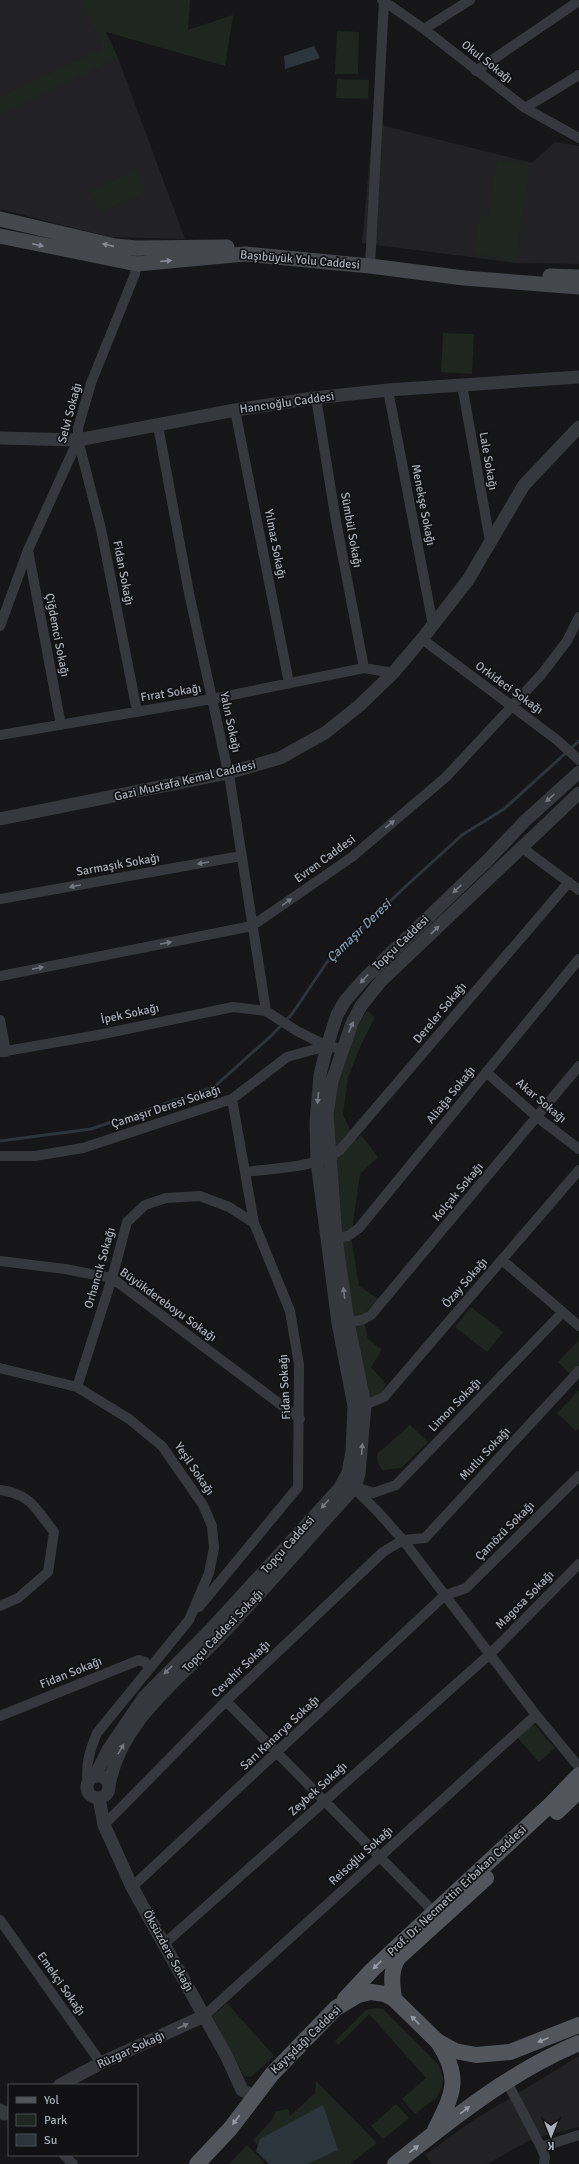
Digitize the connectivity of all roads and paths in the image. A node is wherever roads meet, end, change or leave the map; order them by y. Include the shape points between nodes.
1 (470, 0) edge
2 (383, 1) edge
3 (579, 1) edge
4 (424, 29) junction
5 (476, 71) junction
6 (579, 75) edge
7 (525, 108) junction
8 (579, 138) edge
9 (0, 219) edge
10 (0, 236) edge
11 (138, 248) junction
12 (370, 262) junction
13 (137, 264) junction
14 (579, 277) edge
15 (579, 287) edge
16 (578, 377) edge
17 (462, 385) junction
18 (388, 390) junction
19 (314, 398) junction
20 (235, 410) junction
21 (158, 426) junction
22 (579, 428) edge
23 (0, 438) edge
24 (78, 440) junction
25 (490, 541) junction
26 (28, 550) junction
27 (2, 612) edge
28 (579, 617) edge
29 (433, 625) junction
30 (0, 626) edge
31 (422, 639) junction
32 (364, 668) junction
33 (393, 673) junction
34 (289, 683) junction
35 (212, 699) junction
36 (512, 707) junction
37 (137, 711) junction
38 (61, 725) junction
39 (0, 735) edge
40 (579, 760) edge
41 (579, 772) edge
42 (228, 773) junction
43 (579, 793) edge
44 (0, 819) edge
45 (521, 847) junction
46 (241, 856) junction
47 (569, 882) junction
48 (579, 890) edge
49 (0, 899) edge
50 (252, 926) junction
51 (579, 959) edge
52 (0, 976) edge
53 (266, 1011) junction
54 (0, 1020) edge
55 (327, 1046) junction
56 (342, 1049) junction
57 (3, 1052) edge
58 (579, 1066) edge
59 (486, 1072) junction
60 (232, 1099) junction
61 (538, 1117) junction
62 (579, 1149) edge
63 (0, 1156) edge
64 (323, 1160) junction
65 (579, 1170) edge
66 (246, 1172) junction
67 (254, 1223) junction
68 (331, 1240) junction
69 (502, 1260) junction
70 (0, 1261) edge
71 (112, 1278) junction
72 (563, 1312) junction
73 (343, 1322) junction
74 (579, 1326) edge
75 (0, 1368) edge
76 (579, 1371) edge
77 (77, 1387) junction
78 (359, 1406) junction
79 (300, 1419) junction
80 (579, 1476) edge
81 (350, 1484) junction
82 (0, 1490) edge
83 (403, 1540) junction
84 (579, 1564) edge
85 (444, 1596) junction
86 (0, 1606) edge
87 (189, 1620) junction
88 (490, 1654) junction
89 (149, 1668) junction
90 (226, 1701) junction
91 (536, 1715) junction
92 (0, 1716) edge
93 (277, 1753) junction
94 (579, 1767) edge
95 (579, 1775) edge
96 (91, 1780) junction
97 (109, 1786) junction
98 (579, 1791) edge
99 (99, 1798) junction
100 (324, 1801) junction
101 (104, 1825) junction
102 (380, 1857) junction
103 (132, 1887) junction
104 (433, 1911) junction
105 (0, 1920) edge
106 (164, 1944) junction
107 (394, 1999) junction
108 (336, 2008) junction
109 (204, 2016) junction
110 (579, 2025) edge
111 (437, 2041) junction
112 (579, 2043) edge
113 (101, 2063) junction
114 (506, 2080) junction
115 (62, 2084) edge
116 (253, 2096) junction
117 (434, 2133) junction
118 (579, 2136) edge
119 (541, 2147) junction
120 (65, 2156) edge
121 (73, 2164) edge
122 (196, 2164) edge
123 (395, 2164) edge
124 (544, 2164) edge

1 - 4 street
2 - 4 street, Okul Sokağı
2 - 12 street
3 - 5 street
4 - 5 street, Okul Sokağı
5 - 7 street, Okul Sokağı
6 - 7 street
7 - 8 street, Okul Sokağı
11 -> 9 main road, Başıbüyük Yolu Caddesi via 116,246
10 -> 13 main road, Başıbüyük Yolu Caddesi
11 - 12 main road, Başıbüyük Yolu Caddesi via 246,247
11 - 13 street, Selvi Sokağı
13 -> 12 main road, Başıbüyük Yolu Caddesi via 245,254
12 - 14 main road, Başıbüyük Yolu Caddesi
12 - 15 main road, Başıbüyük Yolu Caddesi via 464,278
13 - 24 street, Selvi Sokağı via 91,382 78,428
16 - 17 street, Hancıoğlu Caddesi
17 - 18 street, Hancıoğlu Caddesi
17 - 25 street, Lale Sokağı
18 - 19 street, Hancıoğlu Caddesi
18 - 29 street, Menekşe Sokağı
19 - 20 street, Hancıoğlu Caddesi
19 - 32 street, Sümbül Sokağı
20 - 21 street, Hancıoğlu Caddesi
20 - 34 street, Yılmaz Sokağı
21 - 24 street, Hancıoğlu Caddesi
21 - 35 street, Yalın Sokağı
22 - 25 street, Gazi Mustafa Kemal Caddesi via 524,485
23 - 24 street, Hancıoğlu Caddesi
24 - 26 street, Selvi Sokağı
24 - 37 street, Fidan Sokağı via 101,529
25 - 29 street, Gazi Mustafa Kemal Caddesi via 468,580
26 - 27 street, Selvi Sokağı
26 - 38 street, Çiğdemci Sokağı
27 - 30 street, Selvi Sokağı
28 - 36 street, Evren Caddesi via 567,641
29 - 31 street, Gazi Mustafa Kemal Caddesi
31 - 33 street, Gazi Mustafa Kemal Caddesi
31 - 36 street, Orkideci Sokağı
32 - 33 street, Fırat Sokağı
32 - 34 street, Fırat Sokağı
33 - 42 street, Gazi Mustafa Kemal Caddesi via 360,705 325,733 280,758
34 - 35 street, Fırat Sokağı
35 - 37 street, Fırat Sokağı
35 - 42 street, Yalın Sokağı
36 - 40 street, Orkideci Sokağı via 557,740
50 -> 36 street, Evren Caddesi via 352,856 405,812 446,777
37 - 38 street, Fırat Sokağı
38 - 39 street, Fırat Sokağı
41 -> 55 street, Topçu Caddesi via 525,821 365,978 345,1001 337,1015
42 - 44 street, Gazi Mustafa Kemal Caddesi
42 - 46 street, Yalın Sokağı
43 - 45 street, Topçu Caddesi
45 - 47 street
56 -> 45 street, Topçu Caddesi via 361,1006 381,981
46 -> 49 street, Sarmaşık Sokağı
46 - 50 street, Yalın Sokağı
47 - 48 street
47 - 64 street, Dereler Sokağı via 340,1150
52 -> 50 street, Evren Caddesi
50 - 53 street, Yalın Sokağı
51 - 59 street, Aliağa Sokağı
53 - 55 street
53 - 57 street, İpek Sokağı via 233,1007
54 - 57 street
55 - 56 street
55 - 60 street, Çamaşır Deresi Sokağı via 287,1057
55 -> 64 street, Topçu Caddesi via 320,1075 316,1122
56 - 64 street, Topçu Caddesi via 332,1081
58 - 61 street, Kolçak Sokağı
59 - 61 street, Akar Sokağı
59 - 68 street, Aliağa Sokağı via 359,1228 348,1236
60 - 63 street, Çamaşır Deresi Sokağı via 83,1148 35,1156
60 - 66 street, Fidan Sokağı
61 - 62 street, Akar Sokağı
61 - 73 street, Kolçak Sokağı via 371,1315 362,1320
64 - 66 street
64 - 68 street, Topçu Caddesi
65 - 69 street, Özay Sokağı
66 - 67 street, Fidan Sokağı
67 - 71 street, Orhancık Sokağı via 229,1207 200,1196 166,1198 145,1205 127,1222
67 - 79 street, Fidan Sokağı via 290,1311 299,1365
68 - 73 street, Topçu Caddesi
69 - 72 street
69 - 78 street, Özay Sokağı via 384,1397
70 - 71 street, Büyükdereboyu Sokağı
71 - 77 street, Orhancık Sokağı
71 - 79 street, Büyükdereboyu Sokağı
72 - 74 street
72 - 81 street, Limon Sokağı via 396,1485 373,1493
73 - 78 street, Topçu Caddesi
75 - 77 street, Yeşil Sokağı
76 - 83 street, Mutlu Sokağı via 425,1538
77 - 87 street, Yeşil Sokağı via 129,1419 162,1446 203,1506 212,1526 214,1548 210,1573
78 - 81 street, Topçu Caddesi via 359,1474
79 - 87 street, Fidan Sokağı via 298,1487
80 - 85 street, Çamözü Sokağı via 466,1588
81 - 83 street
81 -> 96 street, Topçu Caddesi via 144,1697
97 -> 81 street, Topçu Caddesi Sokağı via 111,1771 119,1753 153,1703 220,1636
82 - 86 street via 28,1499 54,1532 48,1572 18,1598
83 - 85 street
83 - 90 street, Cevahir Sokağı via 383,1552
84 - 88 street, Magosa Sokağı
85 - 88 street
85 - 93 street, Sarı Kanarya Sokağı
87 - 89 street, Yeşil Sokağı
88 - 91 street
88 - 100 street, Zeybek Sokağı
89 - 92 street, Fidan Sokağı via 145,1662 138,1660
89 - 96 street via 97,1733 86,1770
90 - 93 street
90 - 101 street, Cevahir Sokağı
91 - 94 street
91 - 102 street, Reisoğlu Sokağı
93 - 100 street
93 - 103 street, Sarı Kanarya Sokağı
95 - 104 main road, Prof. Dr. Necmettin Erbakan Caddesi via 551,1804
96 - 97 street via 102,1777
96 - 99 street via 89,1794
97 - 99 street via 105,1795
98 - 107 main road, Prof. Dr. Necmettin Erbakan Caddesi via 398,1958 392,1974
99 - 101 street, Öksüzdere Sokağı
100 - 102 street
100 - 106 street, Zeybek Sokağı
101 - 103 street, Öksüzdere Sokağı
102 - 104 street
102 - 109 street, Reisoğlu Sokağı
103 - 106 street, Öksüzdere Sokağı
104 -> 108 main road, Prof. Dr. Necmettin Erbakan Caddesi
105 - 113 street, Emekçi Sokağı
106 - 109 street, Öksüzdere Sokağı
107 - 108 main road, Kayışdağı Caddesi via 371,1992
111 -> 107 main road, Kayışdağı Caddesi
108 - 116 main road, Kayışdağı Caddesi
113 -> 109 street, Rüzgar Sokağı
109 - 116 street, Öksüzdere Sokağı via 242,2090
110 -> 111 main road, Kayışdağı Caddesi via 510,2052 492,2055 455,2051
111 - 117 main road, Kayışdağı Caddesi via 448,2058 454,2080 447,2105
112 - 114 main road via 550,2055
113 - 115 street, Rüzgar Sokağı
117 -> 114 main road
114 - 119 street
116 -> 122 main road, Kayışdağı Caddesi via 230,2129
123 -> 117 main road
118 - 119 street
119 - 124 street via 545,2158
120 - 121 street

